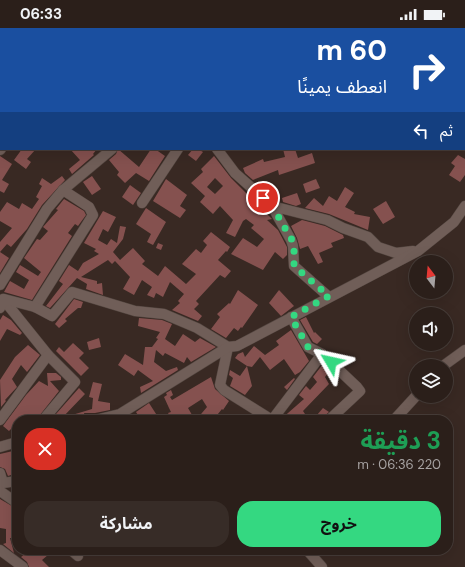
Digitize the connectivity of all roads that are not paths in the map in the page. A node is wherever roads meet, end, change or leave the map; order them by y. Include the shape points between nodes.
1 (111, 150) edge
2 (177, 150) edge
3 (218, 150) edge
4 (63, 190) junction
5 (142, 203) dead end
6 (272, 206) junction
7 (465, 206) edge
8 (418, 251) junction
9 (0, 285) edge
10 (329, 296) junction
11 (1, 301) edge
12 (35, 307) junction
13 (291, 317) junction
14 (228, 347) junction
15 (465, 350) edge
16 (322, 354) junction
17 (48, 355) junction
18 (453, 359) edge
19 (410, 403) edge
20 (120, 414) joint
21 (47, 415) edge
22 (116, 415) edge
23 (264, 415) edge
24 (276, 415) edge
25 (334, 415) edge
26 (399, 415) edge
27 (0, 420) edge
28 (12, 443) edge
29 (0, 447) edge
30 (0, 473) edge
31 (12, 482) edge
32 (0, 491) edge
33 (12, 499) edge
34 (0, 550) edge
35 (311, 555) edge
36 (23, 567) edge
37 (322, 567) edge

1 - 4 street
2 - 5 street
3 - 6 street via 235,173
4 - 9 street via 25,242
4 - 12 street via 89,207 94,215
6 - 8 street via 327,220 368,237 378,247 396,253
6 - 10 street via 292,240 294,266
7 - 8 street via 454,222
8 - 10 street
10 - 13 street
11 - 12 street
11 - 17 street
12 - 14 street via 52,316 72,292 134,311 164,314 197,328
13 - 14 street via 237,346
13 - 16 street via 308,347
14 - 20 street
14 - 23 street via 220,385
15 - 18 street
16 - 24 street
16 - 25 street via 360,391
17 - 21 street via 75,382
17 - 27 street
19 - 26 street
20 - 22 street
28 - 29 street
30 - 31 street via 3,483
32 - 33 street
34 - 36 street
35 - 37 street

